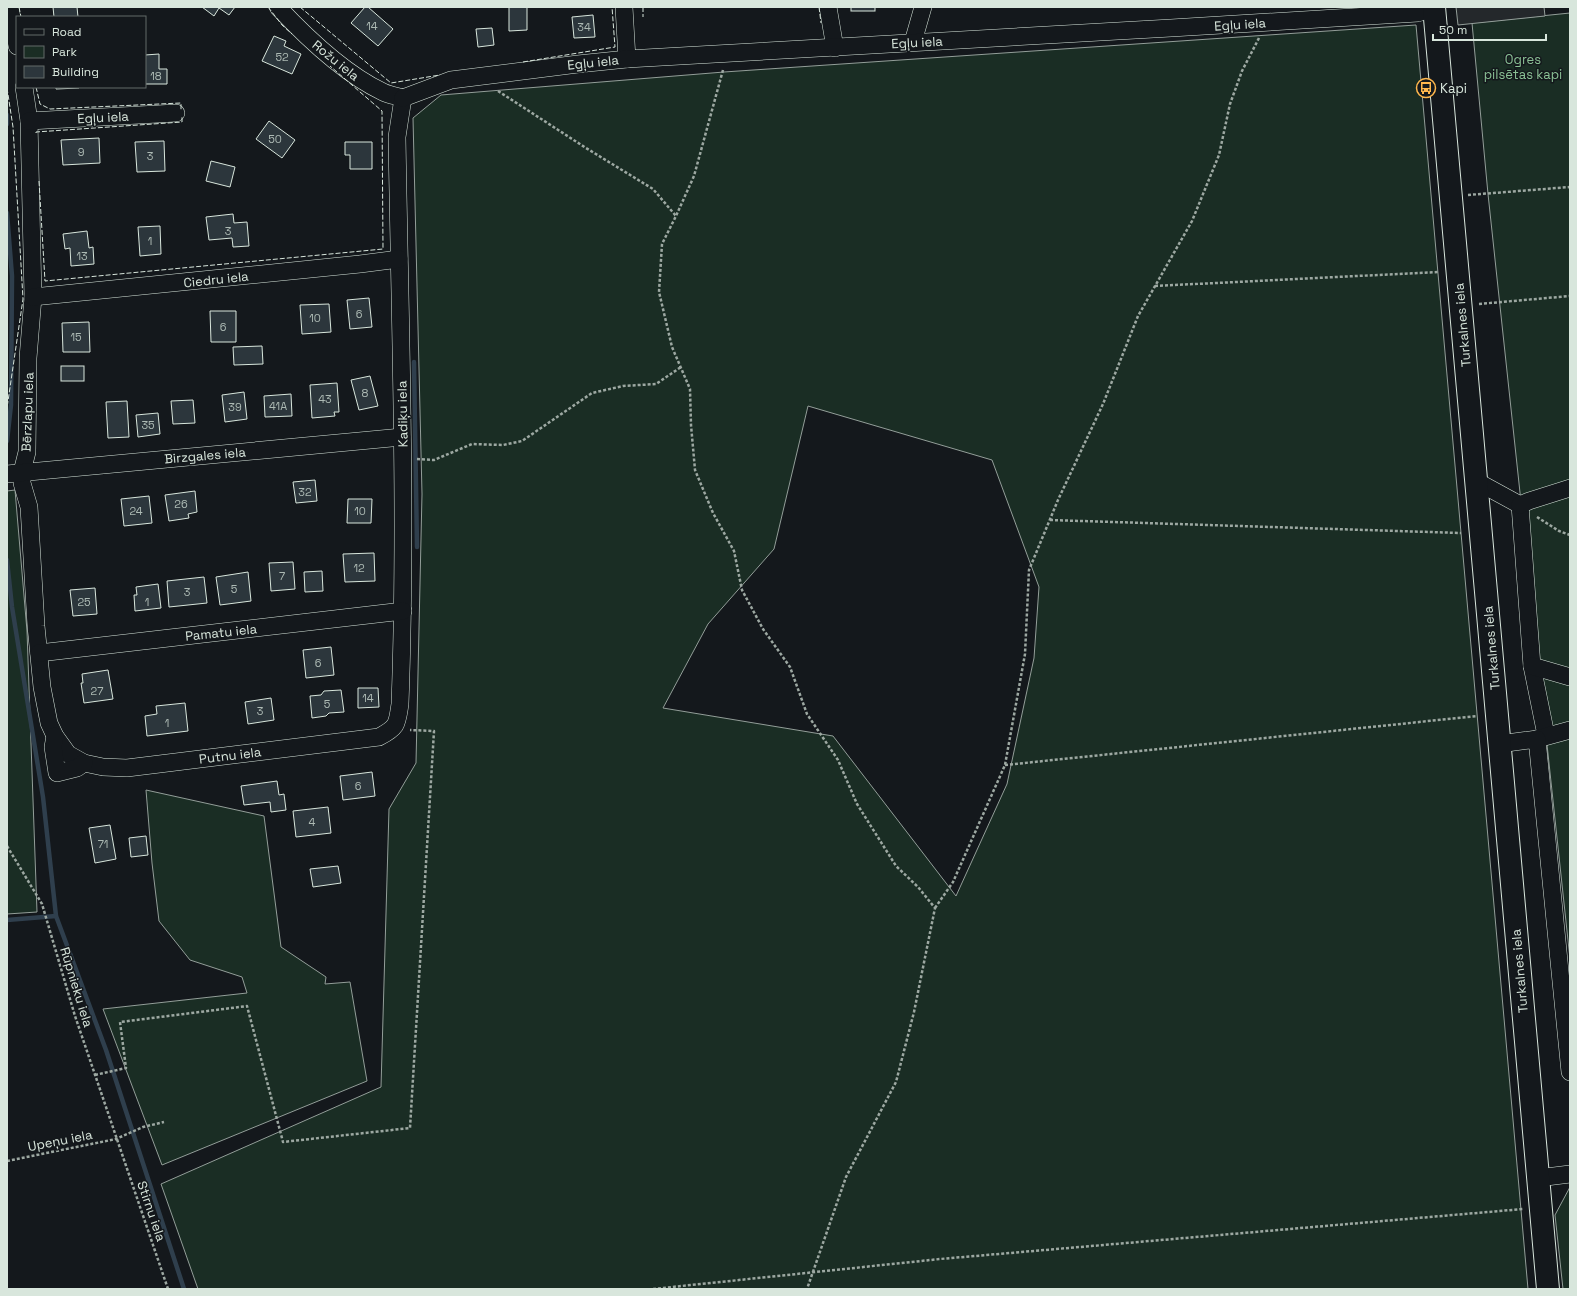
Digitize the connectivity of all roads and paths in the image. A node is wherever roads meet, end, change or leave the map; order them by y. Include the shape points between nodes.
1 (10, 7) edge
2 (278, 7) edge
3 (624, 7) edge
4 (828, 7) edge
5 (923, 7) edge
6 (1434, 7) edge
7 (1267, 22) junction
8 (16, 40) edge
9 (913, 42) junction
10 (835, 48) junction
11 (728, 54) junction
12 (627, 59) junction
13 (476, 76) junction
14 (24, 88) edge
15 (403, 98) junction
16 (176, 113) dead end
17 (29, 121) junction
18 (1570, 187) edge
19 (1452, 197) junction
20 (676, 216) junction
21 (399, 259) junction
22 (1438, 272) dead end
23 (1155, 286) junction
24 (1570, 296) edge
25 (33, 297) junction
26 (1460, 305) junction
27 (681, 367) junction
28 (402, 436) junction
29 (423, 459) dead end
30 (14, 473) edge
31 (1476, 481) junction
32 (1570, 488) edge
33 (1520, 505) junction
34 (1050, 520) junction
35 (1461, 533) dead end
36 (1570, 535) edge
37 (403, 611) junction
38 (38, 653) junction
39 (1532, 666) junction
40 (1570, 676) edge
41 (1477, 716) dead end
42 (393, 730) junction
43 (1570, 730) edge
44 (55, 736) junction
45 (1541, 737) junction
46 (1499, 744) junction
47 (68, 754) joint
48 (84, 763) junction
49 (1005, 765) junction
50 (7, 846) edge
51 (935, 908) junction
52 (1563, 939) edge
53 (1570, 1072) edge
54 (95, 1075) junction
55 (164, 1122) dead end
56 (116, 1139) junction
57 (7, 1161) edge
58 (1570, 1174) edge
59 (1538, 1178) junction
60 (1541, 1207) junction
61 (813, 1272) junction
62 (168, 1289) edge
63 (654, 1289) edge
64 (807, 1289) edge
65 (1548, 1289) edge

1 - 8 street
2 - 15 street, Rožu iela via 325,52 366,83 384,93
3 - 12 street
4 - 10 street
5 - 9 street
6 - 7 street, Egļu iela via 1418,13
6 - 19 main road, Turkalnes iela
7 - 9 street, Egļu iela
7 - 23 path via 1242,71 1230,104 1219,155 1192,222
9 - 10 street, Egļu iela
10 - 11 street, Egļu iela
11 - 12 street, Egļu iela
11 - 20 path via 694,176
12 - 13 street, Egļu iela
13 - 15 street, Egļu iela via 451,80
13 - 20 path via 653,189
14 - 17 street, Bērzlapu iela
15 - 21 street, Kadiķu iela via 397,137
16 - 17 street, Egļu iela
17 - 25 street, Bērzlapu iela
18 - 19 path
19 - 26 main road, Turkalnes iela
20 - 27 path via 662,244 659,292 672,347
21 - 25 street, Ciedru iela
21 - 28 street, Kadiķu iela
22 - 23 path
23 - 34 path via 1138,316 1103,404
24 - 26 path
25 - 30 street, Bērzlapu iela via 28,358 27,452
26 - 31 main road, Turkalnes iela
27 - 29 path via 656,384 622,386 592,393 522,441 503,445 472,444 434,460
27 - 51 path via 690,389 695,470 734,551 742,590 763,629 790,666 807,714 838,760 857,804 896,866
28 - 30 street, Birzgales iela
28 - 37 street, Kadiķu iela
30 - 38 street, Bērzlapu iela via 22,482 29,507
31 - 33 street
31 - 46 main road, Turkalnes iela
32 - 33 street
33 - 36 path
33 - 39 street
34 - 35 path
34 - 49 path via 1029,570 1025,654
37 - 38 street, Pamatu iela
37 - 42 street, Kadiķu iela via 400,704
38 - 44 street, Bērzlapu iela via 47,716
39 - 40 street
39 - 45 street
41 - 49 path
42 - 48 street, Putnu iela via 379,737 127,768
42 - 54 path via 434,732 410,1128 283,1142 247,1006 120,1022 126,1068
43 - 45 street
44 - 47 street, Bērzlapu iela
44 - 48 street via 53,747 57,773 77,768
45 - 46 street
45 - 52 street
46 - 59 main road, Turkalnes iela
47 - 48 street, Putnu iela
49 - 51 path via 953,882
50 - 54 path, Rūpnieku iela via 42,904
51 - 61 path via 914,1012 896,1082 846,1177
52 - 53 street
54 - 56 path, Rūpnieku iela
55 - 56 path, Upeņu iela via 143,1127
56 - 57 path, Upeņu iela
56 - 62 path, Stirnu iela
58 - 59 street
59 - 60 main road, Turkalnes iela
60 - 61 path
60 - 65 main road, Turkalnes iela
61 - 63 path
61 - 64 path

